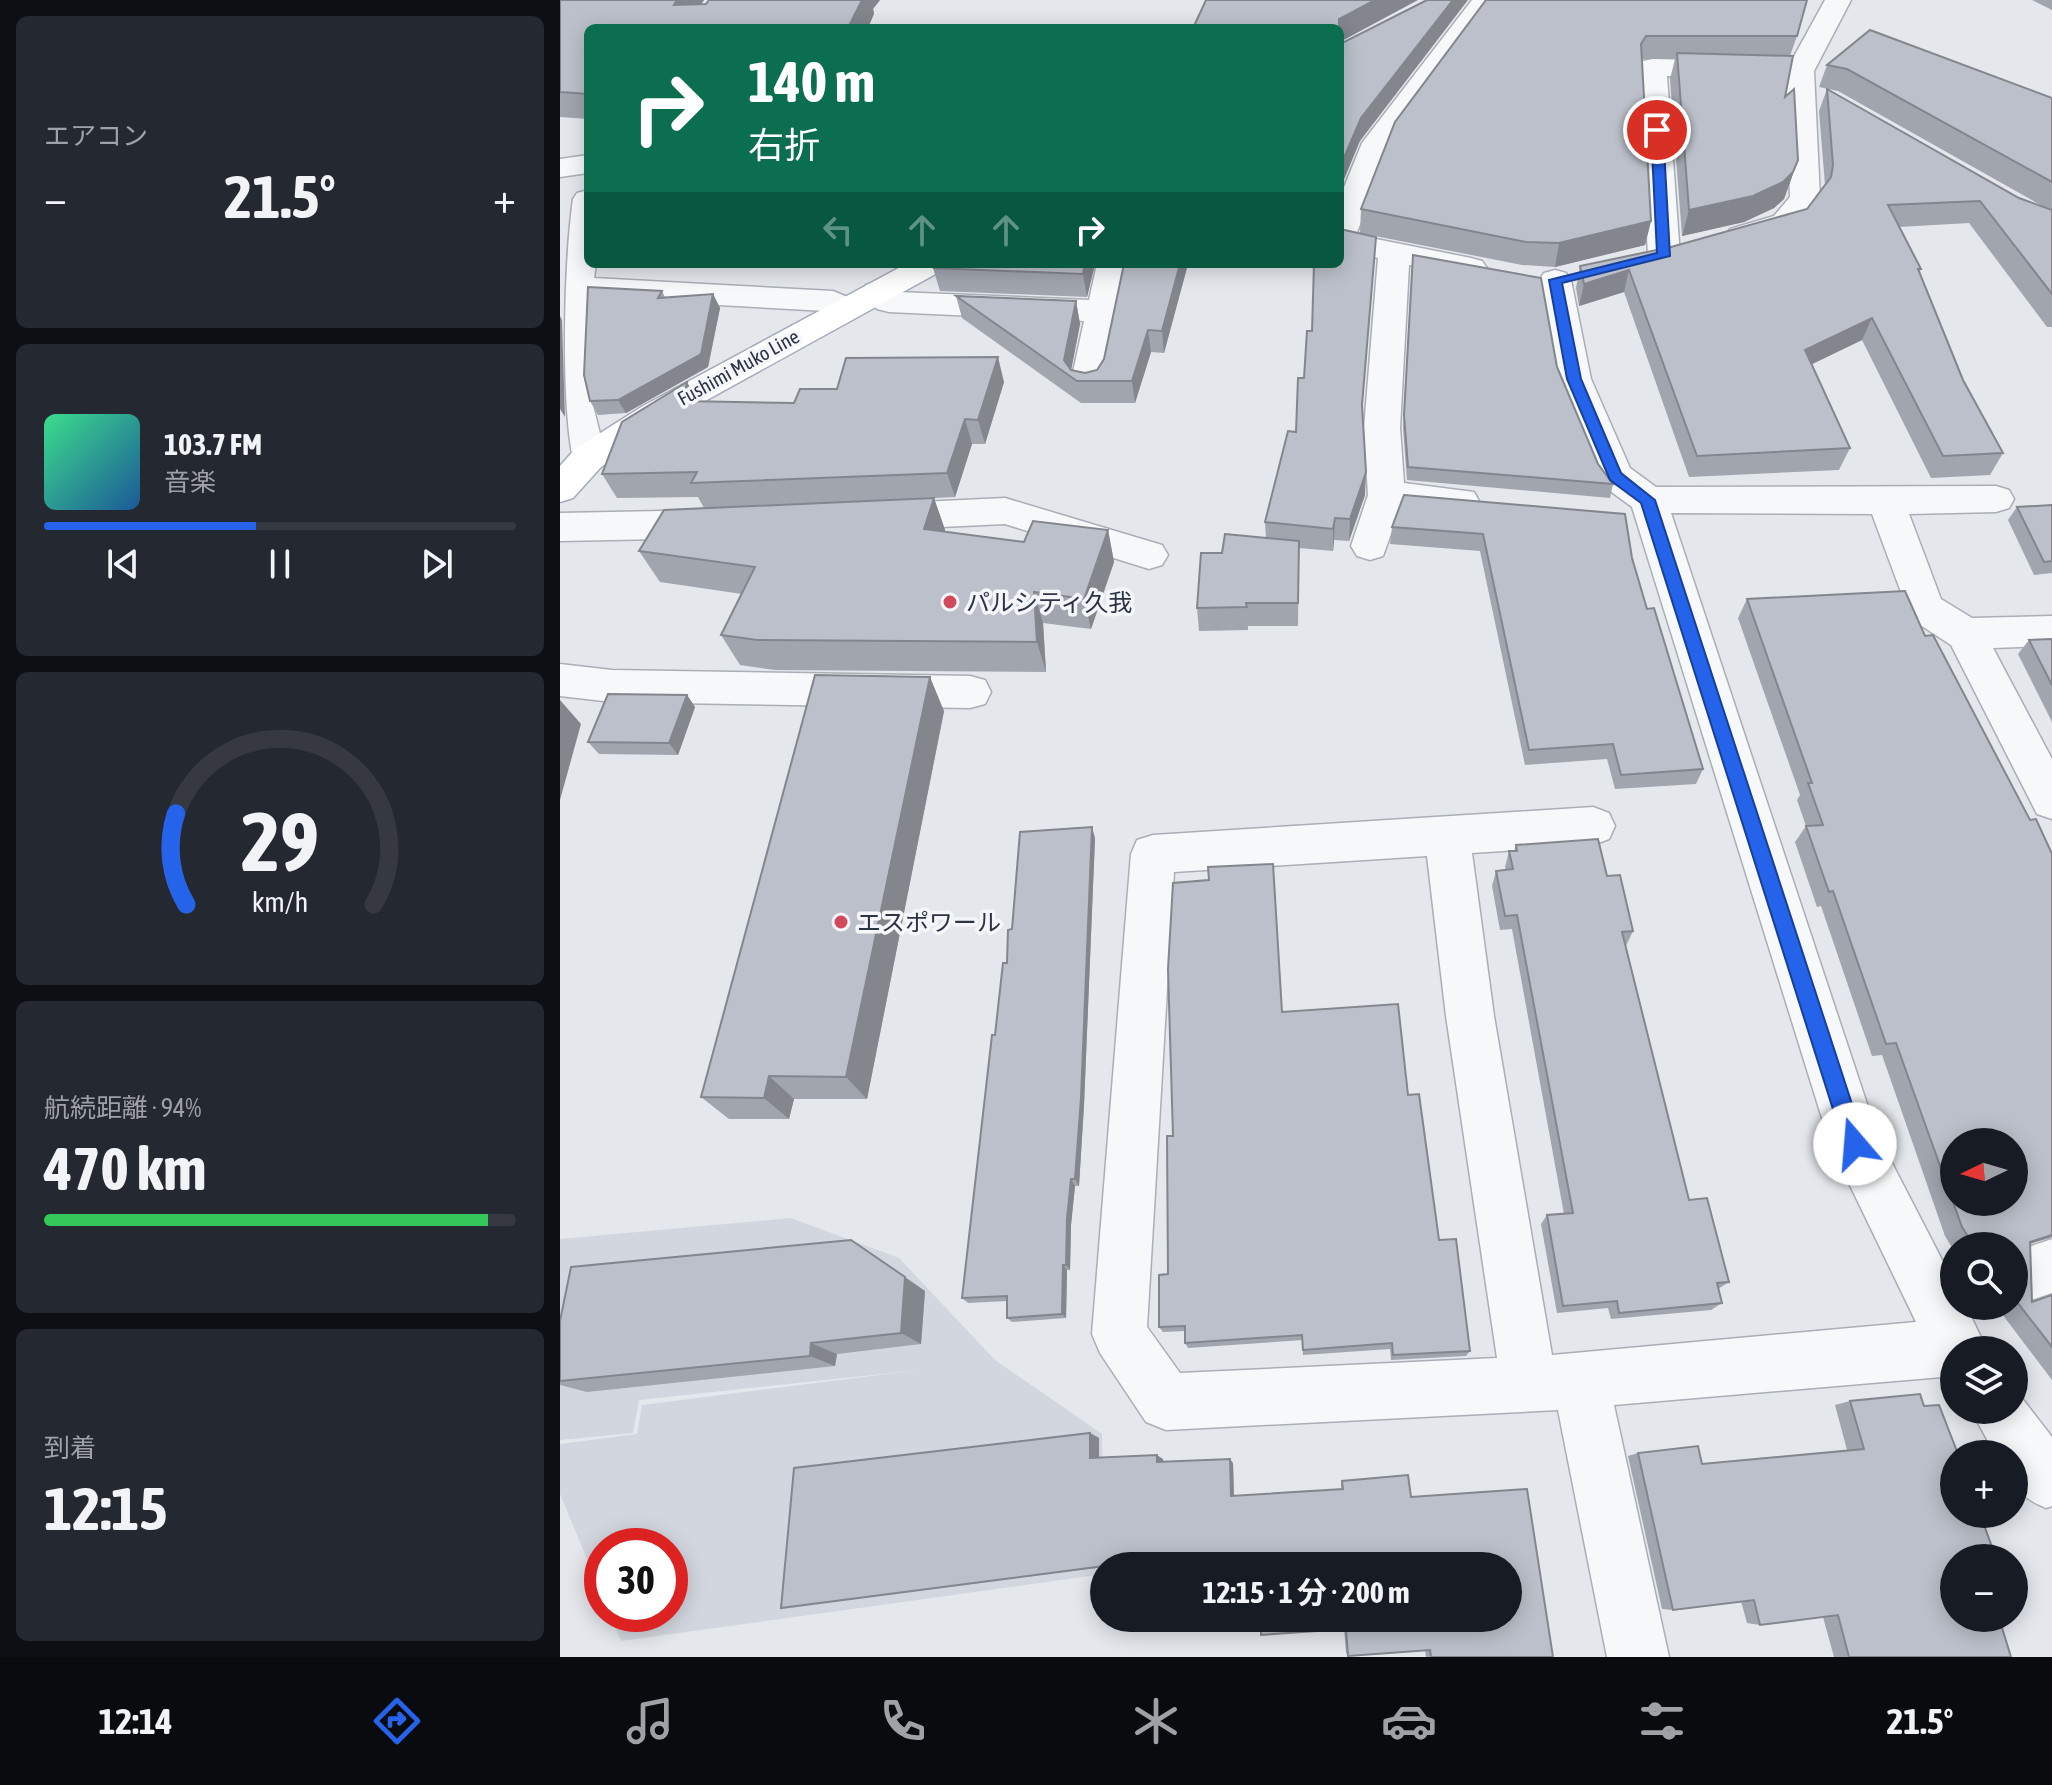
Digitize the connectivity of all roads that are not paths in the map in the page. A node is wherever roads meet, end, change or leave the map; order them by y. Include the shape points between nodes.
1 (1485, 0) edge
2 (1838, 0) edge
3 (1809, 89) junction
4 (584, 165) edge
5 (560, 168) edge
6 (1344, 228) edge
7 (584, 231) edge
8 (1344, 239) edge
9 (1394, 253) junction
10 (1664, 256) junction
11 (1633, 263) edge
12 (922, 268) edge
13 (1112, 268) edge
14 (577, 288) junction
15 (877, 292) junction
16 (845, 308) junction
17 (1103, 311) junction
18 (1088, 381) edge
19 (588, 458) junction
20 (560, 489) edge
21 (1386, 495) junction
22 (1996, 499) dead end
23 (1886, 501) junction
24 (1496, 504) edge
25 (1636, 511) junction
26 (844, 518) edge
27 (749, 523) edge
28 (560, 527) edge
29 (1370, 546) dead end
30 (1149, 555) dead end
31 (2052, 631) edge
32 (1965, 634) junction
33 (560, 680) edge
34 (970, 692) dead end
35 (2052, 801) edge
36 (1593, 826) dead end
37 (1447, 834) junction
38 (2052, 1266) edge
39 (2028, 1274) edge
40 (1951, 1325) edge
41 (1555, 1382) junction
42 (2009, 1424) edge
43 (2052, 1475) edge
44 (1638, 1657) edge

1 - 6 street via 1377,143
2 - 3 street
3 - 10 street via 1805,198 1785,223
3 - 10 street via 1763,70 1653,67
4 - 5 street
7 - 14 street
8 - 9 street
9 - 21 street via 1382,428
9 - 25 street via 1539,276 1574,379 1615,476
10 - 11 street
12 - 15 main road, Fushimi Muko Line
13 - 17 street
14 - 16 street via 833,301
14 - 19 street via 572,389
15 - 16 main road, Fushimi Muko Line
15 - 17 street via 889,302
16 - 19 main road, Fushimi Muko Line via 655,414
17 - 18 street
19 - 20 main road, Fushimi Muko Line
21 - 24 street
21 - 29 street
22 - 23 street
23 - 25 street
23 - 32 street via 1925,608
25 - 40 street via 1855,1144
26 - 30 street via 1005,511
27 - 28 street
31 - 32 street
32 - 35 street
33 - 34 street via 637,687
36 - 37 street
37 - 41 street via 1470,1016
37 - 41 street via 1153,854 1119,1334 1166,1402
38 - 39 street
40 - 41 street
41 - 44 street
42 - 43 street via 2046,1479

